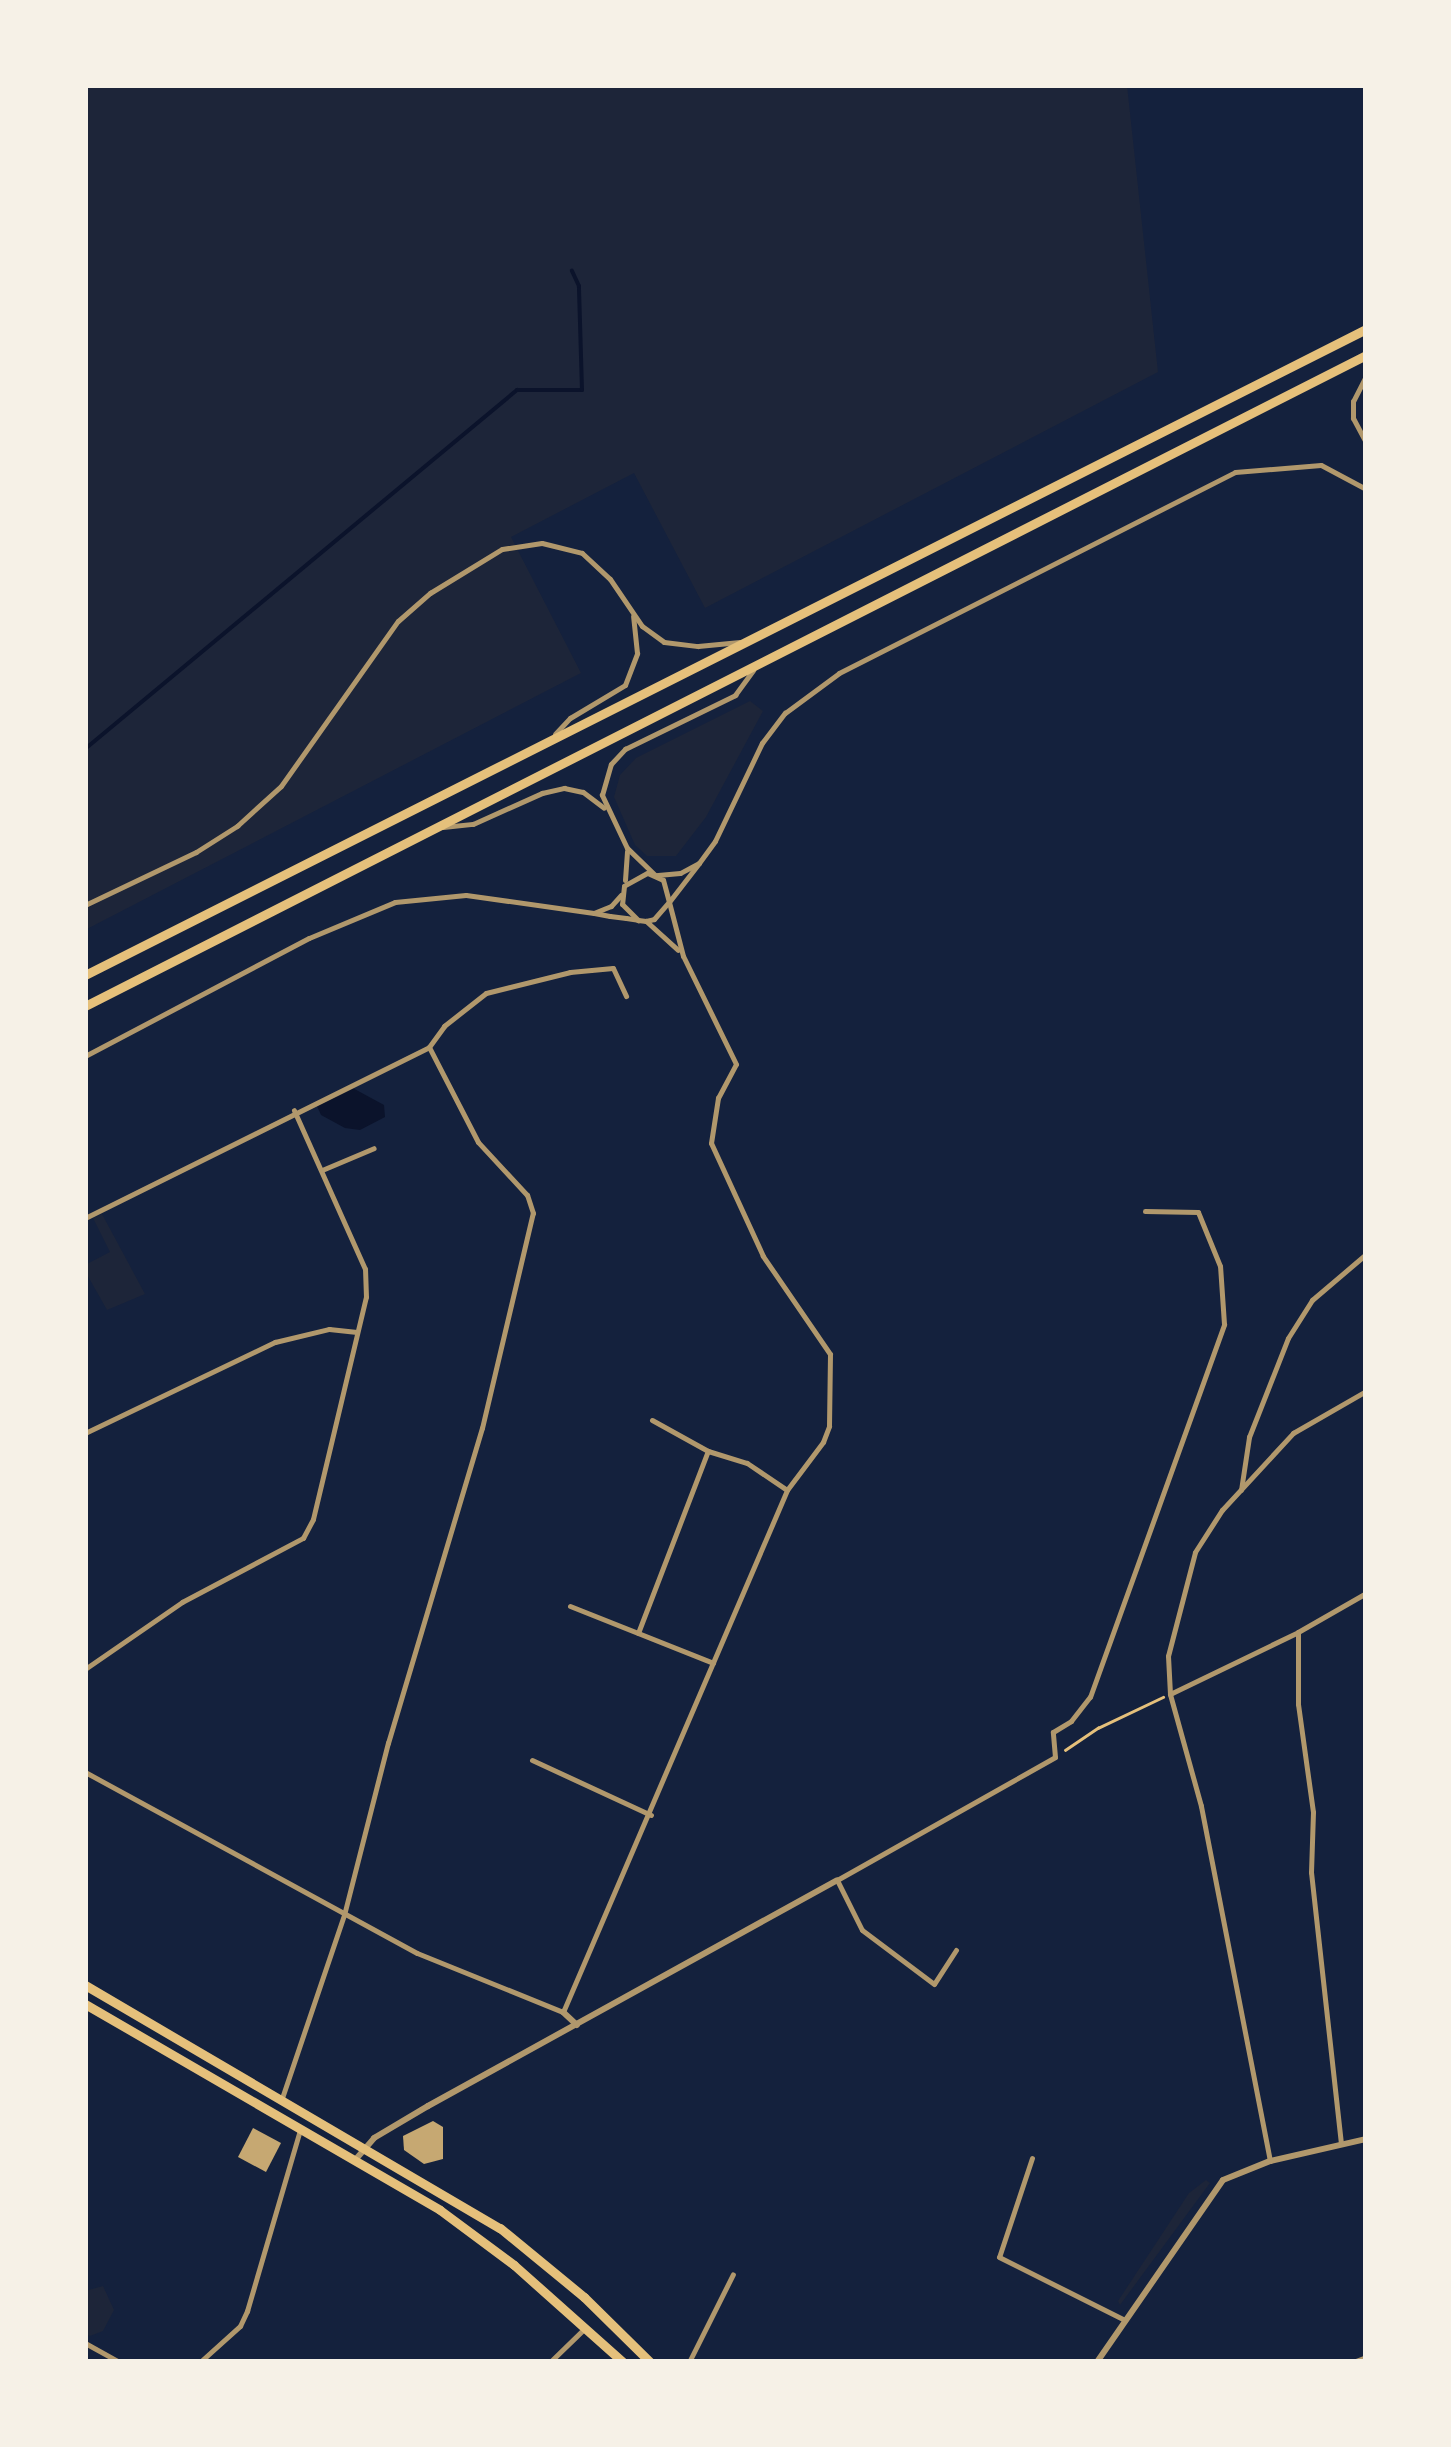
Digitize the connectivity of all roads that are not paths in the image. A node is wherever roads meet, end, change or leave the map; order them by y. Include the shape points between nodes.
1 (1366, 329) edge
2 (1366, 356) edge
3 (1366, 376) edge
4 (1366, 442) edge
5 (1366, 489) edge
6 (632, 613) junction
7 (748, 641) junction
8 (758, 664) junction
9 (548, 742) junction
10 (606, 810) junction
11 (430, 828) junction
12 (627, 848) junction
13 (698, 862) junction
14 (656, 875) junction
15 (624, 886) junction
16 (621, 894) junction
17 (668, 902) junction
18 (85, 905) edge
19 (594, 913) junction
20 (642, 920) junction
21 (683, 956) junction
22 (85, 975) edge
23 (626, 996) dead end
24 (85, 1006) edge
25 (428, 1047) junction
26 (85, 1056) edge
27 (294, 1110) junction
28 (374, 1148) dead end
29 (322, 1170) junction
30 (1145, 1211) dead end
31 (85, 1218) edge
32 (1366, 1254) edge
33 (357, 1332) junction
34 (1366, 1391) edge
35 (652, 1420) dead end
36 (85, 1433) edge
37 (708, 1451) junction
38 (786, 1490) junction
39 (1240, 1490) junction
40 (1366, 1593) edge
41 (570, 1606) dead end
42 (1298, 1632) junction
43 (638, 1633) junction
44 (713, 1663) junction
45 (85, 1669) edge
46 (1170, 1694) junction
47 (532, 1760) dead end
48 (85, 1772) edge
49 (651, 1815) junction
50 (837, 1880) junction
51 (344, 1916) junction
52 (956, 1950) dead end
53 (85, 1985) edge
54 (85, 2004) edge
55 (563, 2012) junction
56 (577, 2025) junction
57 (282, 2098) junction
58 (301, 2128) junction
59 (1366, 2139) edge
60 (1341, 2143) junction
61 (365, 2146) junction
62 (1032, 2158) dead end
63 (356, 2160) junction
64 (1270, 2161) junction
65 (732, 2274) dead end
66 (584, 2297) junction
67 (1124, 2319) junction
68 (612, 2323) junction
69 (585, 2328) junction
70 (85, 2343) edge
71 (1366, 2357) edge
72 (119, 2362) edge
73 (200, 2362) edge
74 (550, 2362) edge
75 (623, 2362) edge
76 (650, 2362) edge
77 (689, 2362) edge
78 (1097, 2362) edge
79 (1353, 2362) edge

1 - 7 main road
2 - 8 main road
3 - 4 street via 1353,401 1353,418
5 - 13 street via 1321,465 1235,472 853,665 806,694 762,742 715,841
6 - 7 street via 648,632 674,644
6 - 9 street via 637,653 625,685 570,718
6 - 18 street via 582,553 542,542 502,549 468,566 398,622 281,786 237,826
7 - 9 main road
8 - 10 street via 734,695 625,749 605,778
8 - 11 main road
9 - 22 main road
10 - 11 street via 584,792 564,788 473,824
10 - 12 street
11 - 24 main road
12 - 14 street
12 - 15 street
13 - 14 street via 680,873
13 - 17 street
14 - 15 street via 638,874
14 - 17 street via 667,887
15 - 16 street
16 - 19 street
16 - 20 street via 626,911
17 - 20 street via 660,916
17 - 21 street
19 - 20 street
19 - 26 street via 466,895 395,902 310,938
20 - 21 street
21 - 38 street via 736,1064 718,1098 710,1143 763,1256 830,1354 829,1426
23 - 25 street via 613,968 530,981 486,993
25 - 27 street
25 - 51 street via 478,1142 533,1214 482,1428
27 - 29 street
27 - 31 street
28 - 29 street
29 - 33 street via 364,1270 366,1297
30 - 50 street via 1198,1212 1220,1266 1224,1324 1090,1697 1053,1732 1055,1757
32 - 39 street via 1312,1300 1288,1338 1250,1438
33 - 36 street via 329,1330 276,1342
33 - 45 street via 304,1538 167,1611
34 - 39 street via 1293,1433
35 - 37 street
37 - 38 street via 747,1462
37 - 43 street
38 - 44 street
39 - 46 street via 1195,1552 1168,1656
40 - 42 street
41 - 43 street
42 - 46 street
42 - 60 street via 1298,1704 1314,1812 1311,1872
43 - 44 street
44 - 49 street
46 - 64 street via 1201,1806
47 - 49 street
48 - 51 street
49 - 55 street
50 - 52 street via 862,1930 934,1984
50 - 56 street
51 - 55 street
51 - 57 street
53 - 57 main road
54 - 58 main road
55 - 56 street
56 - 61 street
57 - 61 main road
58 - 63 main road
58 - 73 street via 248,2311
59 - 60 street
60 - 64 street
61 - 63 street
61 - 66 main road via 500,2228
62 - 67 street via 999,2257
63 - 69 main road via 476,2235
64 - 67 street via 1223,2180
65 - 77 street
66 - 68 main road
66 - 69 main road
67 - 78 street
68 - 69 main road
68 - 76 main road
69 - 74 street
69 - 75 main road
70 - 72 street
71 - 79 street

